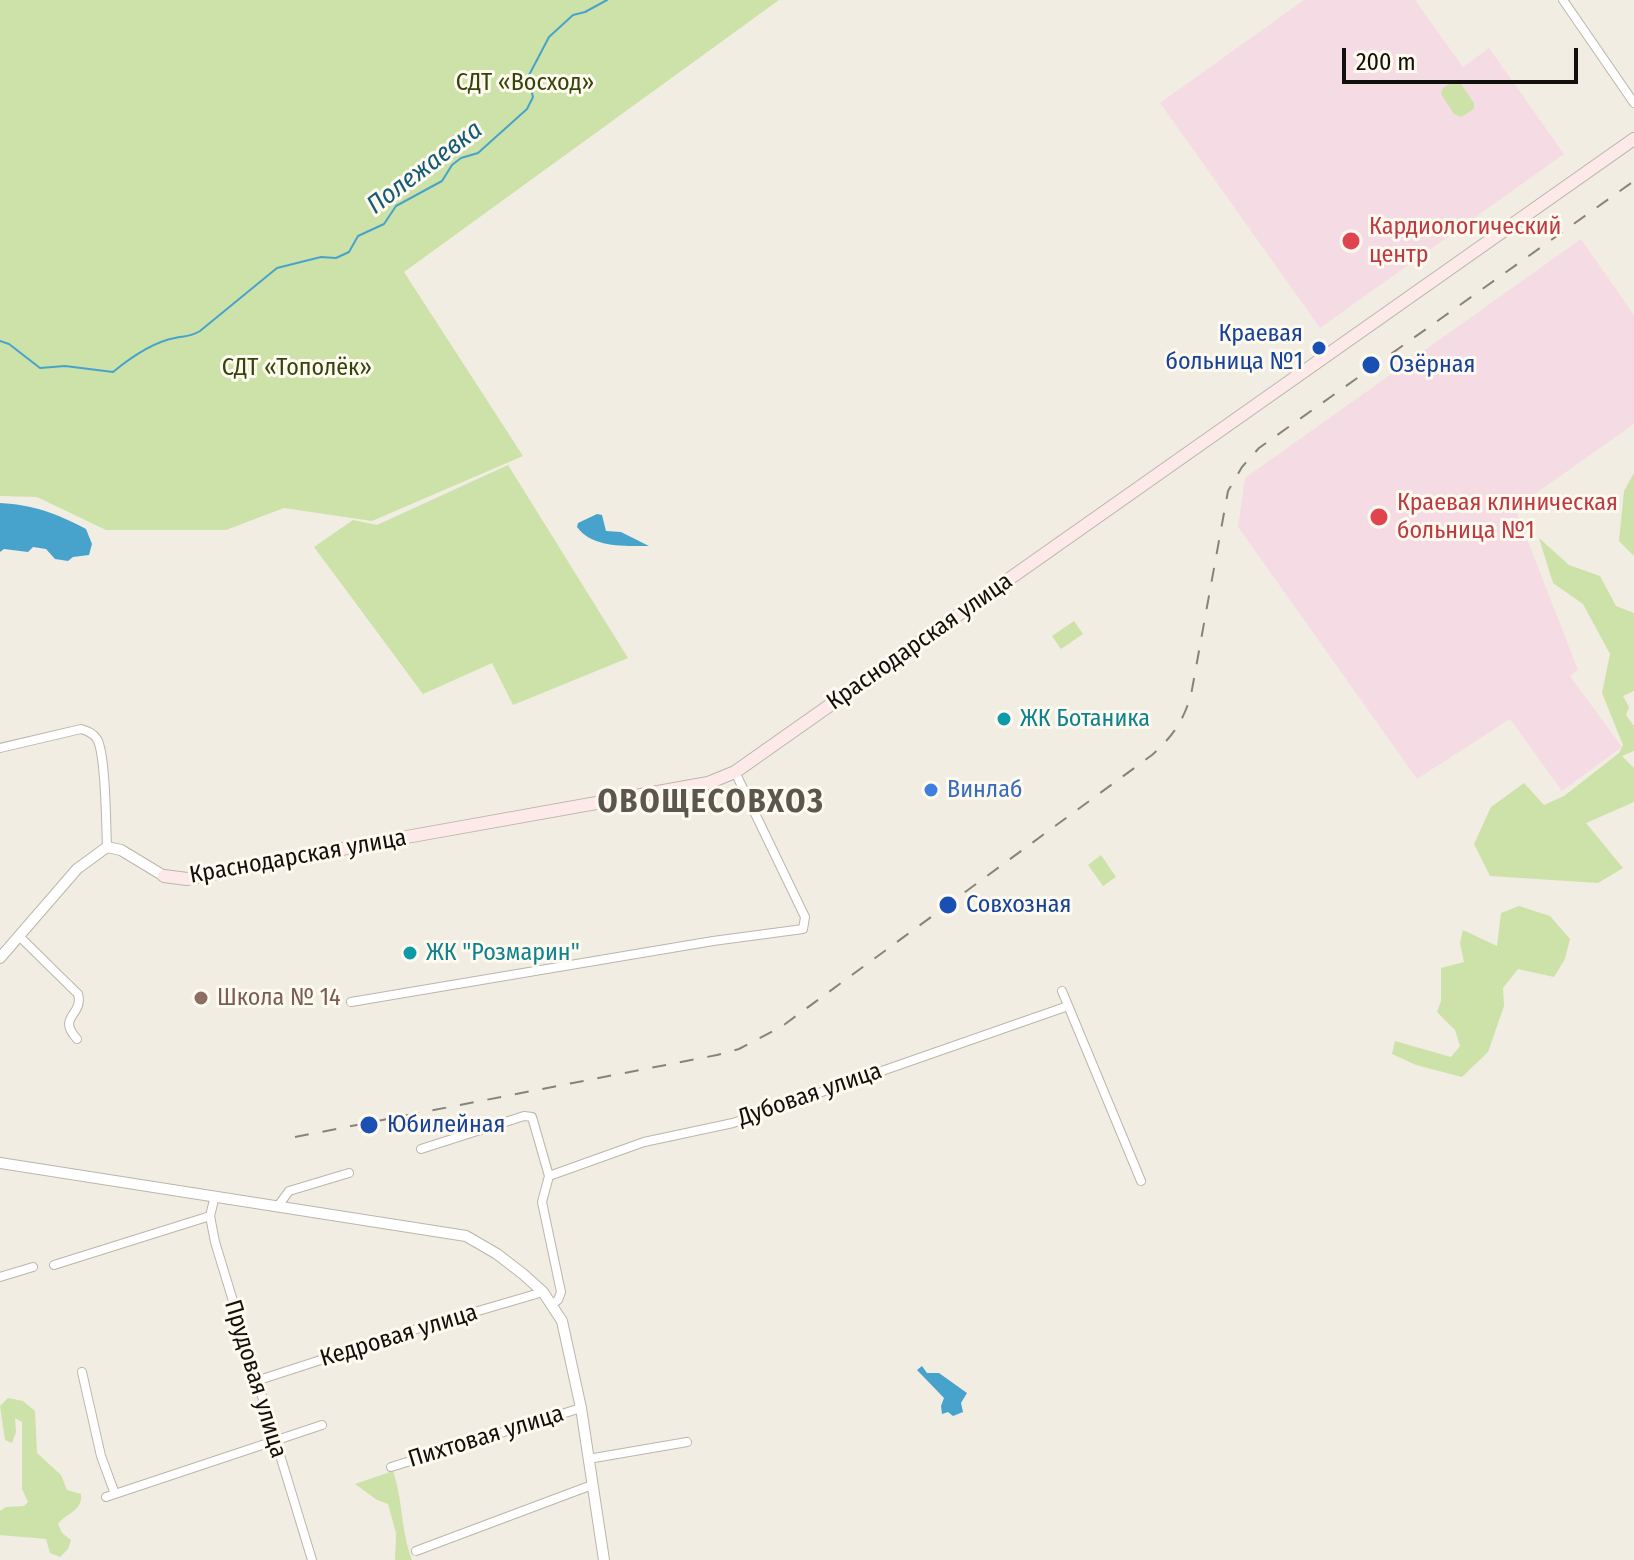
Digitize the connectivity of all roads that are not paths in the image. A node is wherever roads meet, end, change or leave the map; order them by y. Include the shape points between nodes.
1 (1563, 0) edge
2 (1634, 103) edge
3 (1634, 139) edge
4 (0, 748) edge
5 (735, 772) junction
6 (107, 847) junction
7 (164, 876) joint
8 (20, 937) junction
9 (0, 958) edge
10 (1062, 991) dead end
11 (351, 1002) dead end
12 (1068, 1006) junction
13 (77, 1039) dead end
14 (421, 1149) dead end
15 (0, 1163) edge
16 (349, 1173) dead end
17 (549, 1176) junction
18 (1141, 1181) dead end
19 (215, 1196) junction
20 (278, 1206) junction
21 (210, 1216) junction
22 (54, 1265) dead end
23 (33, 1267) dead end
24 (0, 1277) edge
25 (543, 1292) junction
26 (552, 1304) junction
27 (82, 1372) dead end
28 (256, 1381) junction
29 (581, 1408) junction
30 (322, 1425) dead end
31 (274, 1439) junction
32 (687, 1442) dead end
33 (588, 1459) junction
34 (391, 1467) dead end
35 (592, 1485) junction
36 (416, 1551) dead end
37 (601, 1559) edge
38 (312, 1560) edge

1 - 2 street
3 - 5 main road, Краснодарская улица
4 - 6 street via 81,729 91,732 99,741
5 - 7 main road, Краснодарская улица via 708,783 187,879
5 - 11 street via 805,917 803,929
6 - 7 street, Краснодарская улица
6 - 8 street via 77,869
8 - 9 street
8 - 13 street via 78,994 80,1004 68,1023
10 - 12 street
12 - 17 street, Дубовая улица via 733,1123 644,1142
12 - 18 street
14 - 17 street via 532,1117
15 - 19 street
16 - 20 street via 289,1191
17 - 26 street via 542,1202 561,1292
19 - 20 street
19 - 21 street, Прудовая улица
20 - 25 street via 466,1236
21 - 22 street
21 - 28 street, Прудовая улица
23 - 24 street
25 - 26 street
25 - 28 street, Кедровая улица
26 - 29 street via 562,1321
27 - 31 street via 110,1495
28 - 31 street, Прудовая улица
29 - 33 street
29 - 34 street, Пихтовая улица
30 - 31 street
31 - 38 street, Прудовая улица
32 - 33 street
33 - 35 street
35 - 36 street
35 - 37 street

